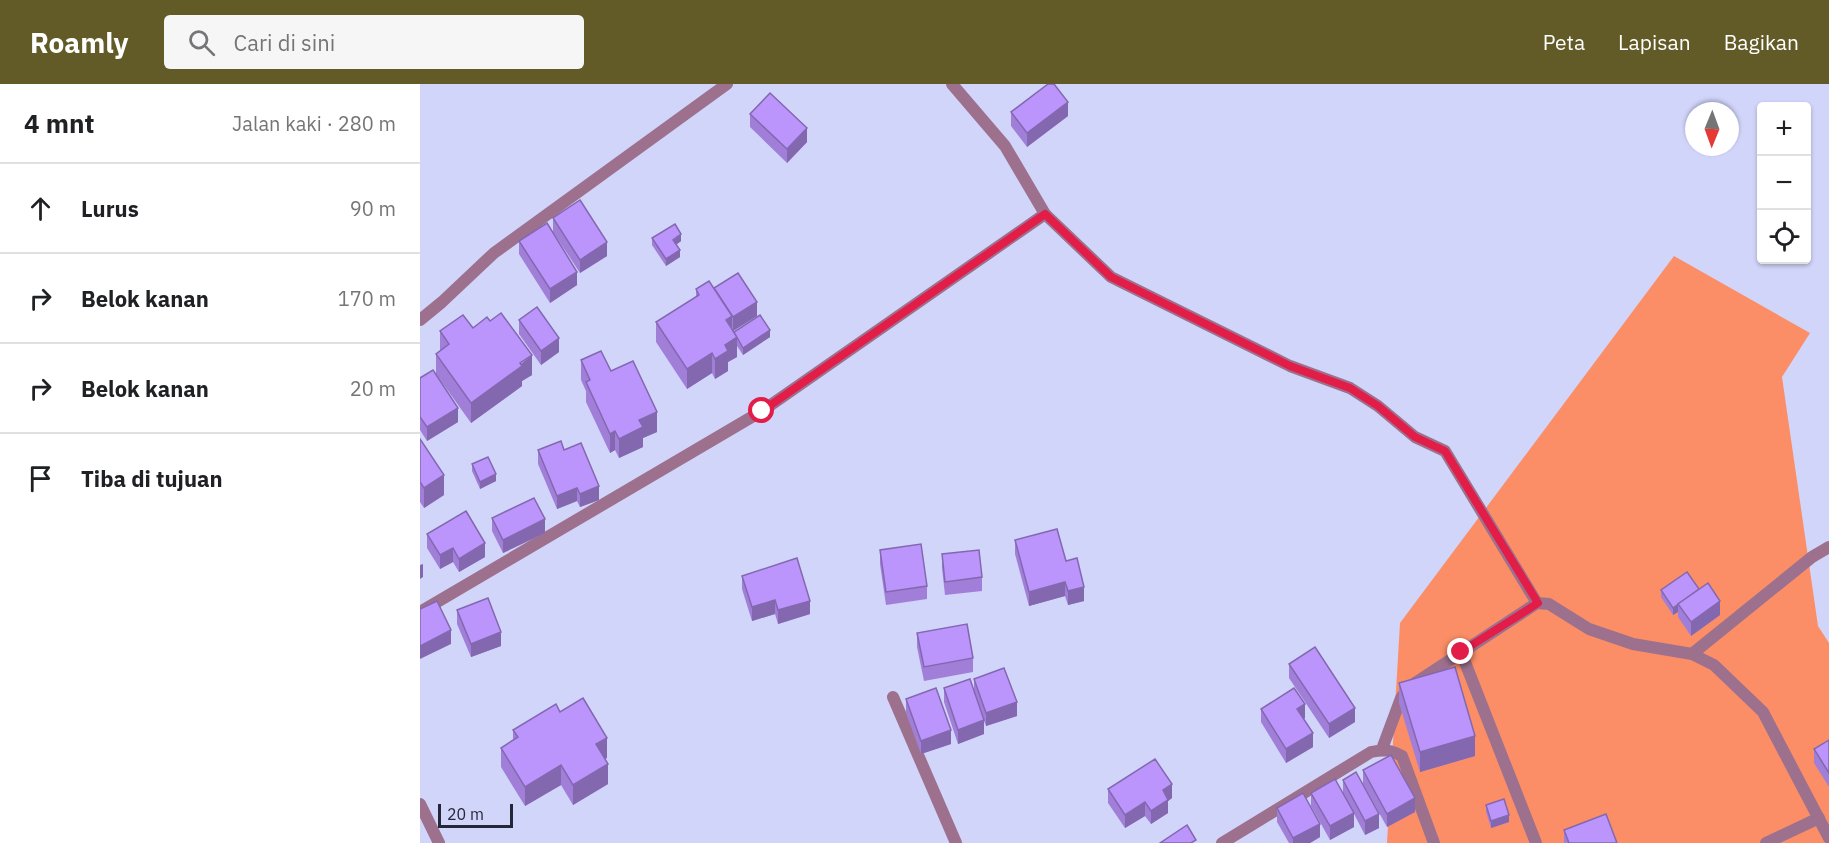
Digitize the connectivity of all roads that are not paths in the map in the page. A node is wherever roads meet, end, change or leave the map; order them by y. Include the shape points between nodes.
1 (727, 84) edge
2 (952, 84) edge
3 (1045, 214) junction
4 (420, 320) edge
5 (1829, 547) edge
6 (1538, 603) junction
7 (420, 612) edge
8 (1461, 652) junction
9 (1692, 654) junction
10 (893, 697) dead end
11 (1382, 749) junction
12 (420, 804) edge
13 (1819, 818) junction
14 (1829, 838) edge
15 (439, 843) edge
16 (956, 843) edge
17 (1222, 843) edge
18 (1434, 843) edge
19 (1536, 843) edge
20 (1766, 843) edge

1 - 4 street via 494,253
2 - 3 street via 1005,146
3 - 6 street via 1111,277 1290,366 1350,388 1415,437 1445,451
3 - 7 street via 762,411
5 - 9 street
6 - 8 street
6 - 9 street via 1550,604 1589,629 1633,645
8 - 11 street via 1409,687
8 - 19 street
9 - 13 street via 1714,665 1763,712
10 - 16 street
11 - 17 street
11 - 18 street via 1402,756
12 - 15 street
13 - 14 street
13 - 20 street

